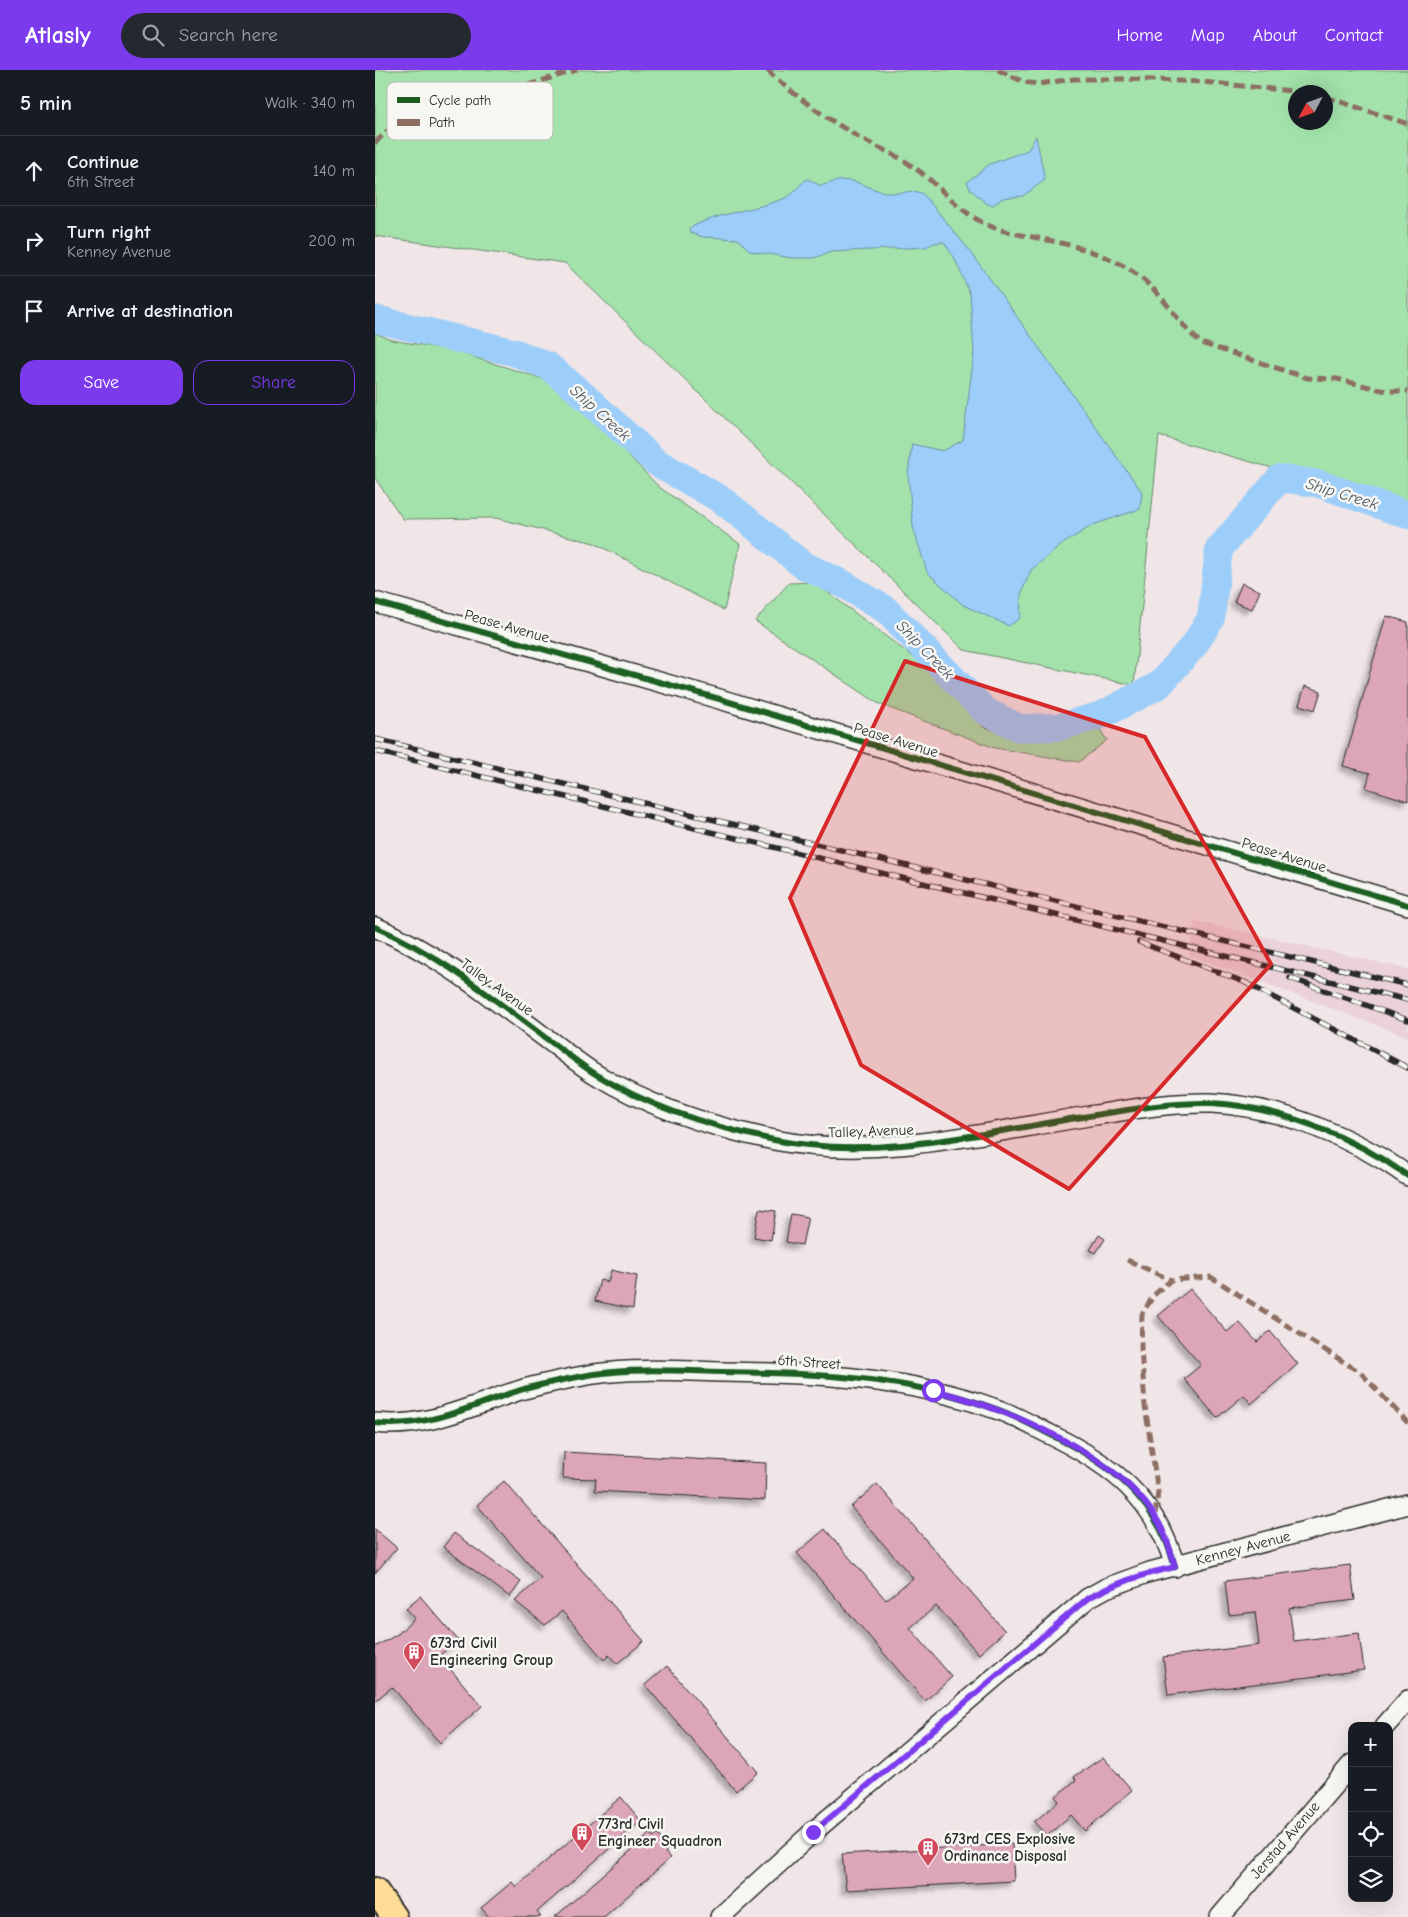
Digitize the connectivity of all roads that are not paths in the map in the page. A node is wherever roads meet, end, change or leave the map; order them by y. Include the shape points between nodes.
1 (375, 602) edge
2 (1408, 905) edge
3 (375, 927) edge
4 (1408, 1176) edge
5 (375, 1423) edge
6 (1408, 1504) edge
7 (1175, 1567) junction
8 (1408, 1700) edge
9 (1389, 1722) edge
10 (1349, 1767) edge
11 (375, 1890) edge
12 (394, 1917) edge
13 (720, 1917) edge
14 (1219, 1917) edge

1 - 2 street, Pease Avenue via 716,698
3 - 4 street, Talley Avenue via 447,965 595,1075 637,1097 723,1128 778,1140 832,1146 881,1145 936,1140 1151,1106 1209,1103 1264,1110 1313,1126 1361,1148
5 - 7 street, 6th Street via 420,1423 524,1389 597,1374 763,1372 889,1382 966,1398 996,1408 1095,1459 1137,1494 1155,1515 1169,1543
6 - 7 street, Kenney Avenue
7 - 13 street, Kenney Avenue via 1150,1572 1088,1598 813,1832
8 - 9 street
10 - 14 street, Jerstad Avenue
11 - 12 main road

